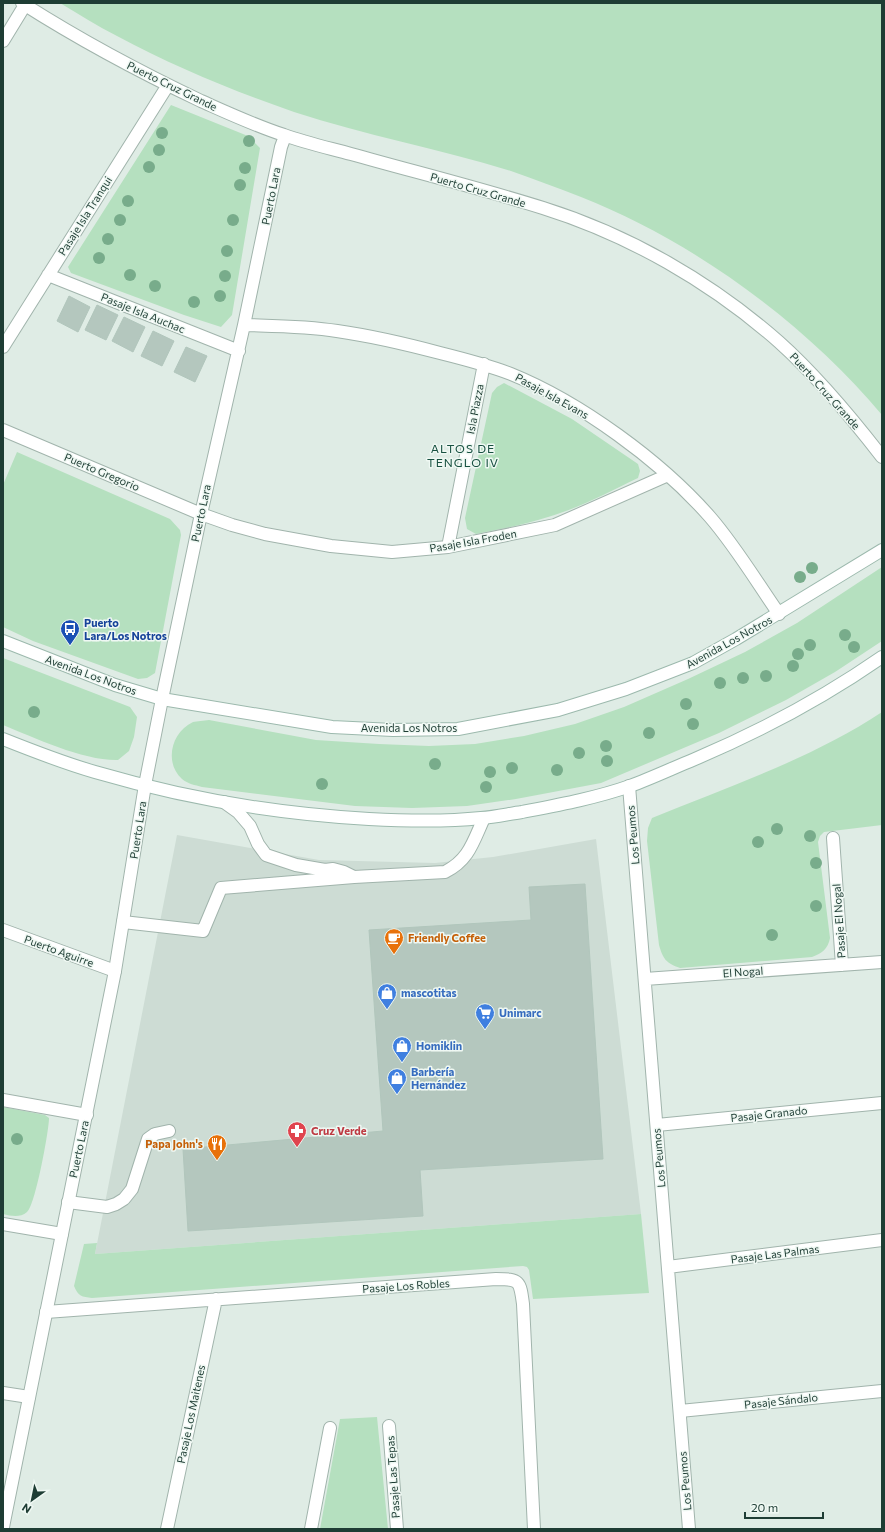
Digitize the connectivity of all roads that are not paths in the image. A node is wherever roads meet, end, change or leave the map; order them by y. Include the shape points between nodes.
1 (24, 4) edge
2 (3, 41) edge
3 (168, 85) junction
4 (285, 136) junction
5 (48, 275) junction
6 (244, 325) junction
7 (3, 347) edge
8 (238, 351) junction
9 (484, 364) junction
10 (3, 430) edge
11 (882, 457) edge
12 (668, 475) junction
13 (200, 514) junction
14 (448, 547) junction
15 (882, 550) edge
16 (779, 614) junction
17 (3, 641) edge
18 (882, 657) edge
19 (162, 699) junction
20 (3, 739) edge
21 (145, 785) junction
22 (629, 786) junction
23 (224, 802) junction
24 (484, 818) junction
25 (834, 838) dead end
26 (354, 877) junction
27 (123, 922) junction
28 (3, 930) edge
29 (882, 962) edge
30 (842, 965) junction
31 (115, 971) junction
32 (645, 979) junction
33 (3, 1100) edge
34 (882, 1104) edge
35 (87, 1115) junction
36 (657, 1125) junction
37 (169, 1131) dead end
38 (68, 1202) junction
39 (3, 1224) edge
40 (62, 1234) junction
41 (882, 1240) edge
42 (668, 1267) junction
43 (216, 1299) junction
44 (46, 1312) junction
45 (882, 1391) edge
46 (3, 1392) edge
47 (29, 1397) junction
48 (680, 1410) junction
49 (389, 1426) dead end
50 (330, 1428) dead end
51 (3, 1527) edge
52 (167, 1529) edge
53 (311, 1529) edge
54 (397, 1529) edge
55 (534, 1529) edge
56 (689, 1529) edge

1 - 2 street
1 - 3 street, Puerto Cruz Grande via 95,47
3 - 4 street, Puerto Cruz Grande
3 - 5 street, Pasaje Isla Tranqui
4 - 6 street, Puerto Lara
4 - 11 street, Puerto Cruz Grande via 544,208 628,241 708,289 779,342 811,373
5 - 7 street, Pasaje Isla Tranqui
5 - 8 street, Pasaje Isla Auchac
6 - 8 street, Puerto Lara
6 - 9 street, Pasaje Isla Evans via 336,330
8 - 13 street, Puerto Lara
9 - 12 street, Pasaje Isla Evans via 537,386 579,410 623,439
9 - 14 street, Isla Piazza
10 - 13 street, Puerto Gregorio
12 - 14 street, Pasaje Isla Froden via 555,525
12 - 16 street, Pasaje Isla Evans via 728,539
13 - 14 street, Pasaje Isla Froden via 265,534 331,546 392,552
13 - 19 street, Puerto Lara
15 - 16 street, Avenida Los Notros
16 - 19 street, Avenida Los Notros via 693,663 626,690 558,710 458,728 393,730 332,727
17 - 19 street, Avenida Los Notros via 115,685
18 - 22 street via 848,681 785,717 715,751
19 - 21 street, Puerto Lara
20 - 21 street via 96,772
21 - 23 street
21 - 27 street, Puerto Lara
22 - 24 street via 562,805
22 - 32 street, Los Peumos
23 - 24 street via 335,817 448,821
23 - 26 street via 238,812 250,826 266,855 296,865 333,869
24 - 26 street via 462,861 445,872
25 - 30 street, Pasaje El Nogal
26 - 27 street via 221,888 203,931
27 - 31 street, Puerto Lara
28 - 31 street, Puerto Aguirre
29 - 30 street, Pasaje El Nogal
30 - 32 street, El Nogal
31 - 35 street, Puerto Lara
32 - 36 street, Los Peumos
33 - 35 street
34 - 36 street, Pasaje Granado
35 - 38 street, Puerto Lara
36 - 42 street, Los Peumos
37 - 38 street via 155,1134 148,1139 132,1189 124,1199 107,1207
38 - 40 street, Puerto Lara
39 - 40 street
40 - 44 street, Puerto Lara
41 - 42 street, Pasaje Las Palmas
42 - 48 street, Los Peumos
43 - 44 street, Pasaje Los Robles
43 - 52 street, Pasaje Los Maitenes
43 - 55 street, Pasaje Los Robles via 496,1279 517,1280 521,1286 523,1304
44 - 47 street, Puerto Lara
45 - 48 street, Pasaje Sándalo
46 - 47 street
47 - 51 street, Puerto Lara
48 - 56 street, Los Peumos
49 - 54 street, Pasaje Las Tepas
50 - 53 street

